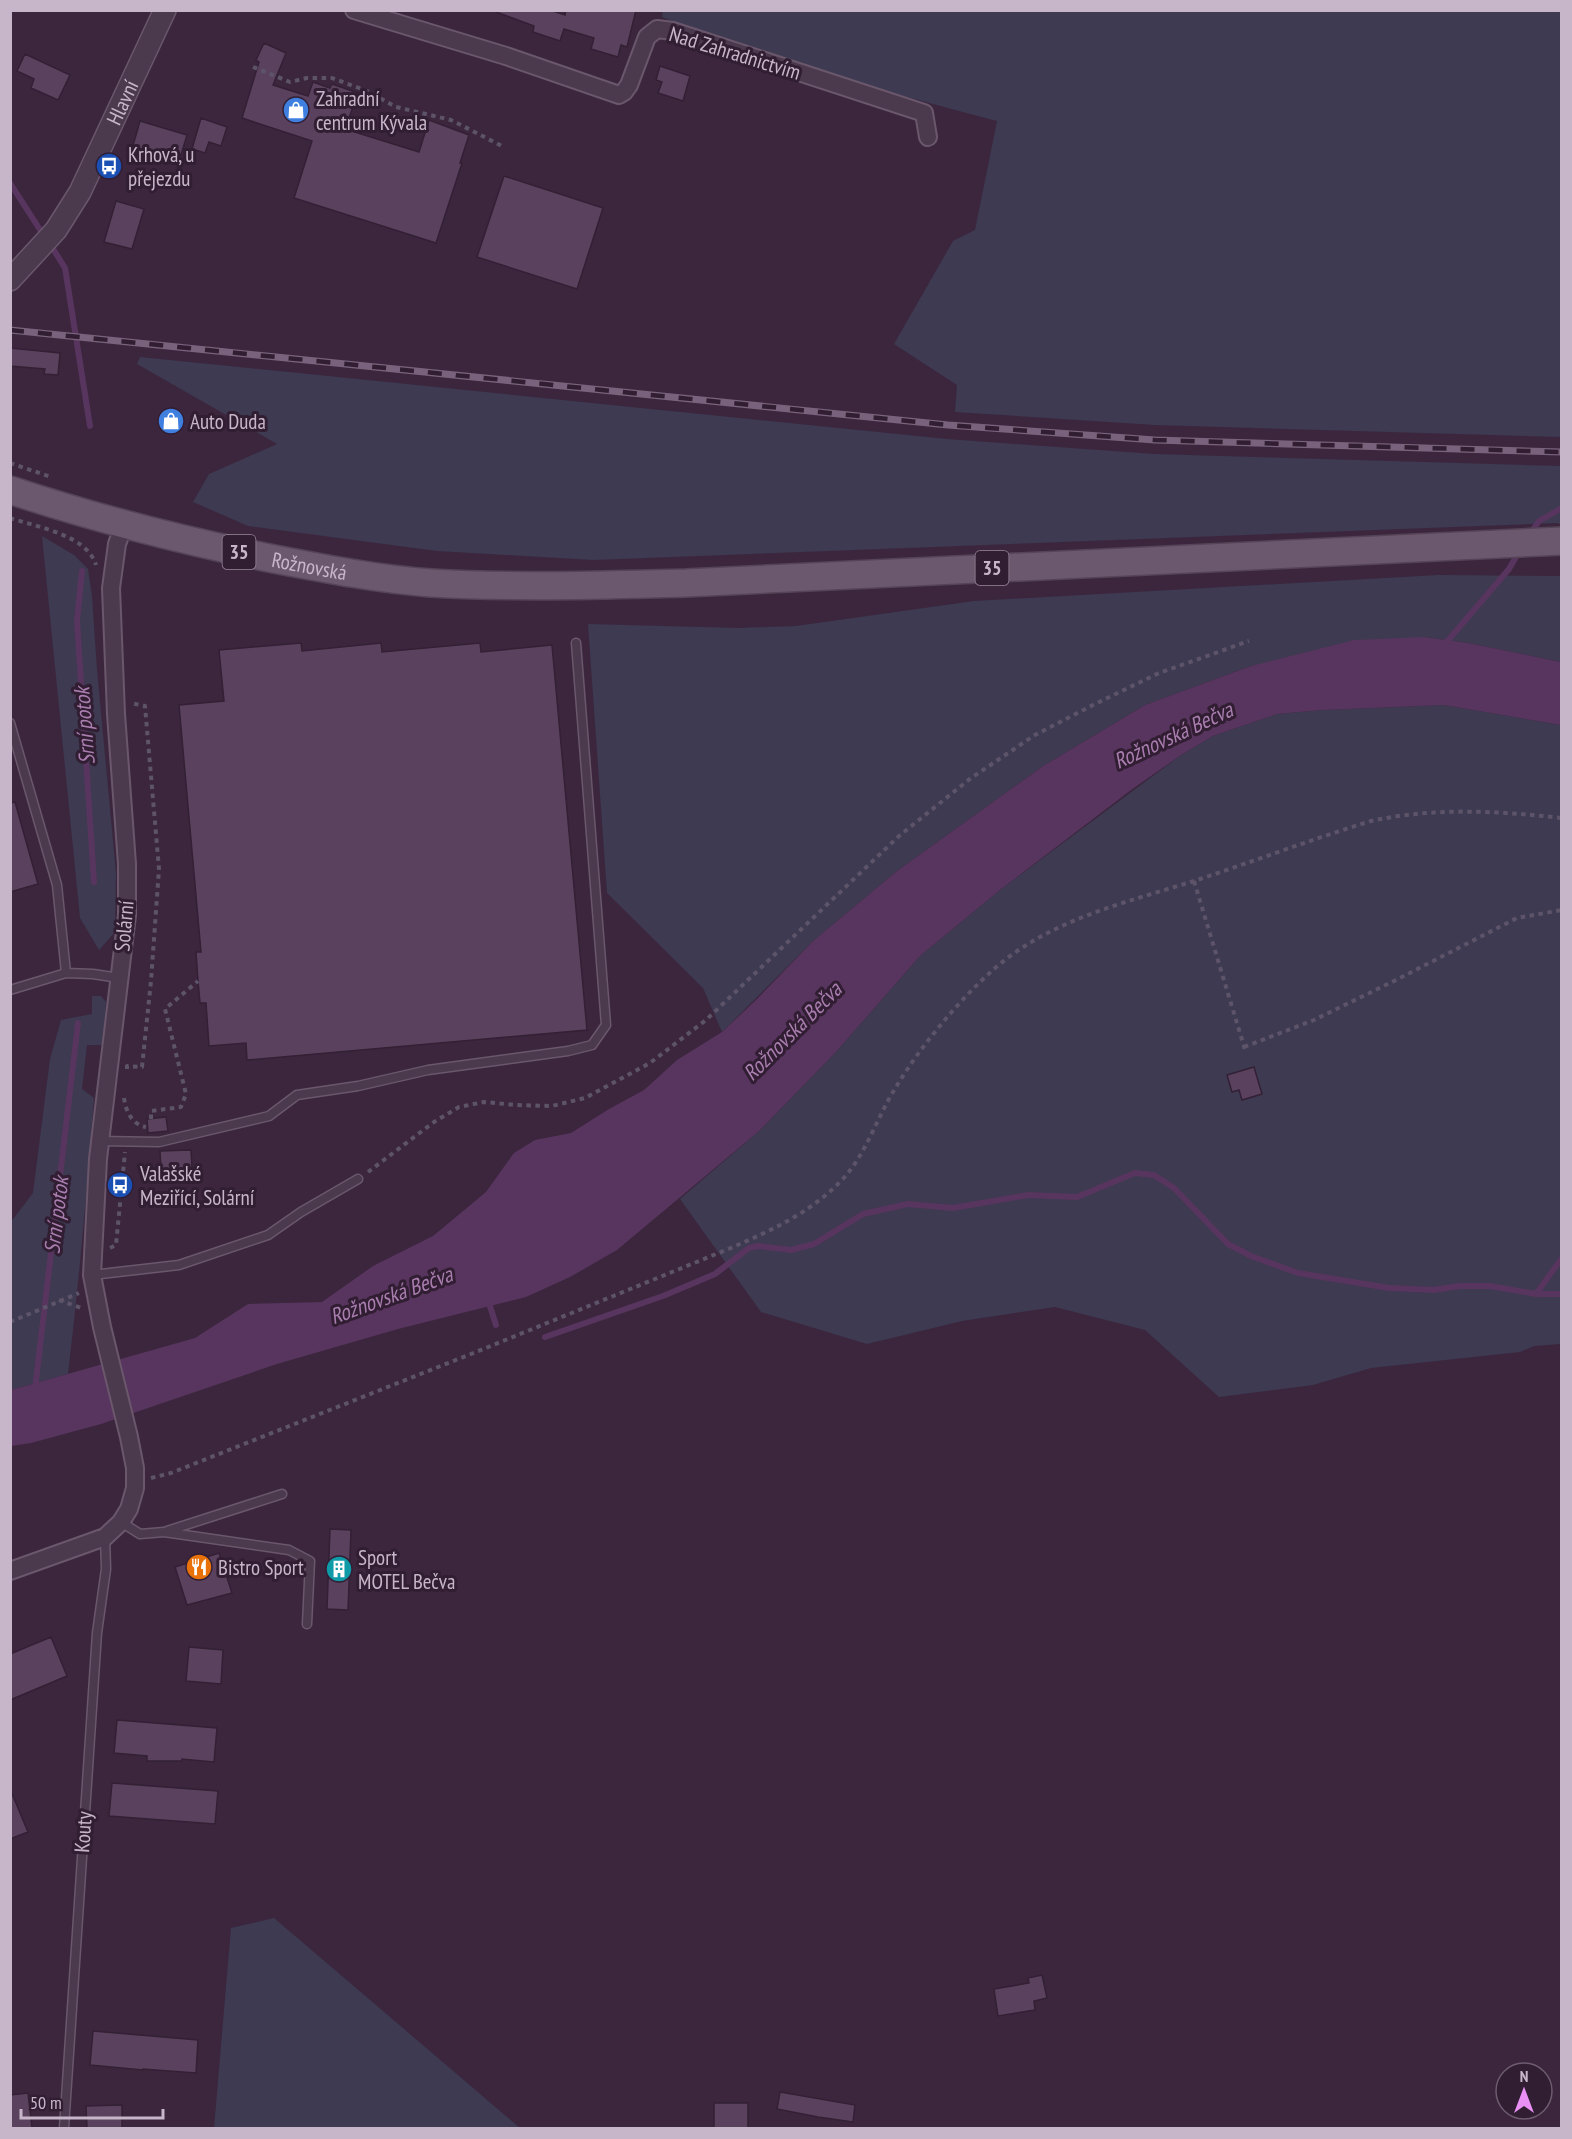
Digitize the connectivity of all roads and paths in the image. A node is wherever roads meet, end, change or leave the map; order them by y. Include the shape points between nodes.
1 (165, 10) edge
2 (354, 10) edge
3 (253, 67) dead end
4 (928, 137) dead end
5 (502, 146) dead end
6 (10, 280) edge
7 (10, 490) edge
8 (10, 518) edge
9 (124, 525) junction
10 (1550, 542) edge
11 (98, 571) dead end
12 (1249, 641) dead end
13 (576, 643) dead end
14 (10, 723) edge
15 (1562, 818) edge
16 (1194, 881) junction
17 (1562, 910) edge
18 (66, 973) junction
19 (119, 978) junction
20 (198, 981) dead end
21 (10, 990) edge
22 (1244, 1047) junction
23 (1246, 1053) dead end
24 (152, 1119) dead end
25 (100, 1141) junction
26 (126, 1142) junction
27 (358, 1179) joint
28 (106, 1249) dead end
29 (93, 1282) junction
30 (58, 1301) junction
31 (85, 1313) dead end
32 (10, 1322) edge
33 (136, 1477) junction
34 (282, 1494) dead end
35 (121, 1522) junction
36 (164, 1532) junction
37 (105, 1537) junction
38 (10, 1571) edge
39 (308, 1624) dead end
40 (64, 2128) edge

1 - 6 street, Hlavní via 80,192 49,238
2 - 4 street, Nad Zahradnictvím via 619,95 629,85 647,37 657,29 673,31 924,113
3 - 5 path via 290,82 332,78 396,107 451,120
7 - 9 main road, Rožnovská / 35
8 - 11 path via 80,543 92,555
9 - 10 main road, Rožnovská / 35 via 355,574 431,583 572,586
9 - 19 street, Solární via 117,544 111,588 127,864 127,915
12 - 27 path via 1160,673 1095,704 1035,735 971,778 899,836 706,1020 650,1063 585,1098 552,1106 484,1102 459,1107
13 - 26 lane via 606,1025 592,1045 297,1095 269,1116 159,1142
14 - 18 lane via 57,885
15 - 16 path via 1409,813 1371,821
16 - 22 path
16 - 33 path via 1089,913 1029,944 996,967 971,990 909,1067 842,1180 803,1213 726,1250 171,1473
17 - 22 path via 1517,918 1314,1020
18 - 19 lane
18 - 21 lane
19 - 25 street, Solární
20 - 24 path via 165,1009 186,1094 181,1107 152,1111
22 - 23 path
25 - 26 lane
25 - 29 street, Solární
26 - 28 path via 116,1245
27 - 29 lane via 268,1235 179,1265
29 - 30 path
29 - 33 street, Solární
30 - 31 path
30 - 32 path
33 - 35 street via 133,1499
34 - 36 lane
35 - 36 lane via 140,1534
35 - 37 street
36 - 39 lane via 289,1550 310,1561
37 - 38 street
37 - 40 lane, Kouty via 107,1559 96,1644

